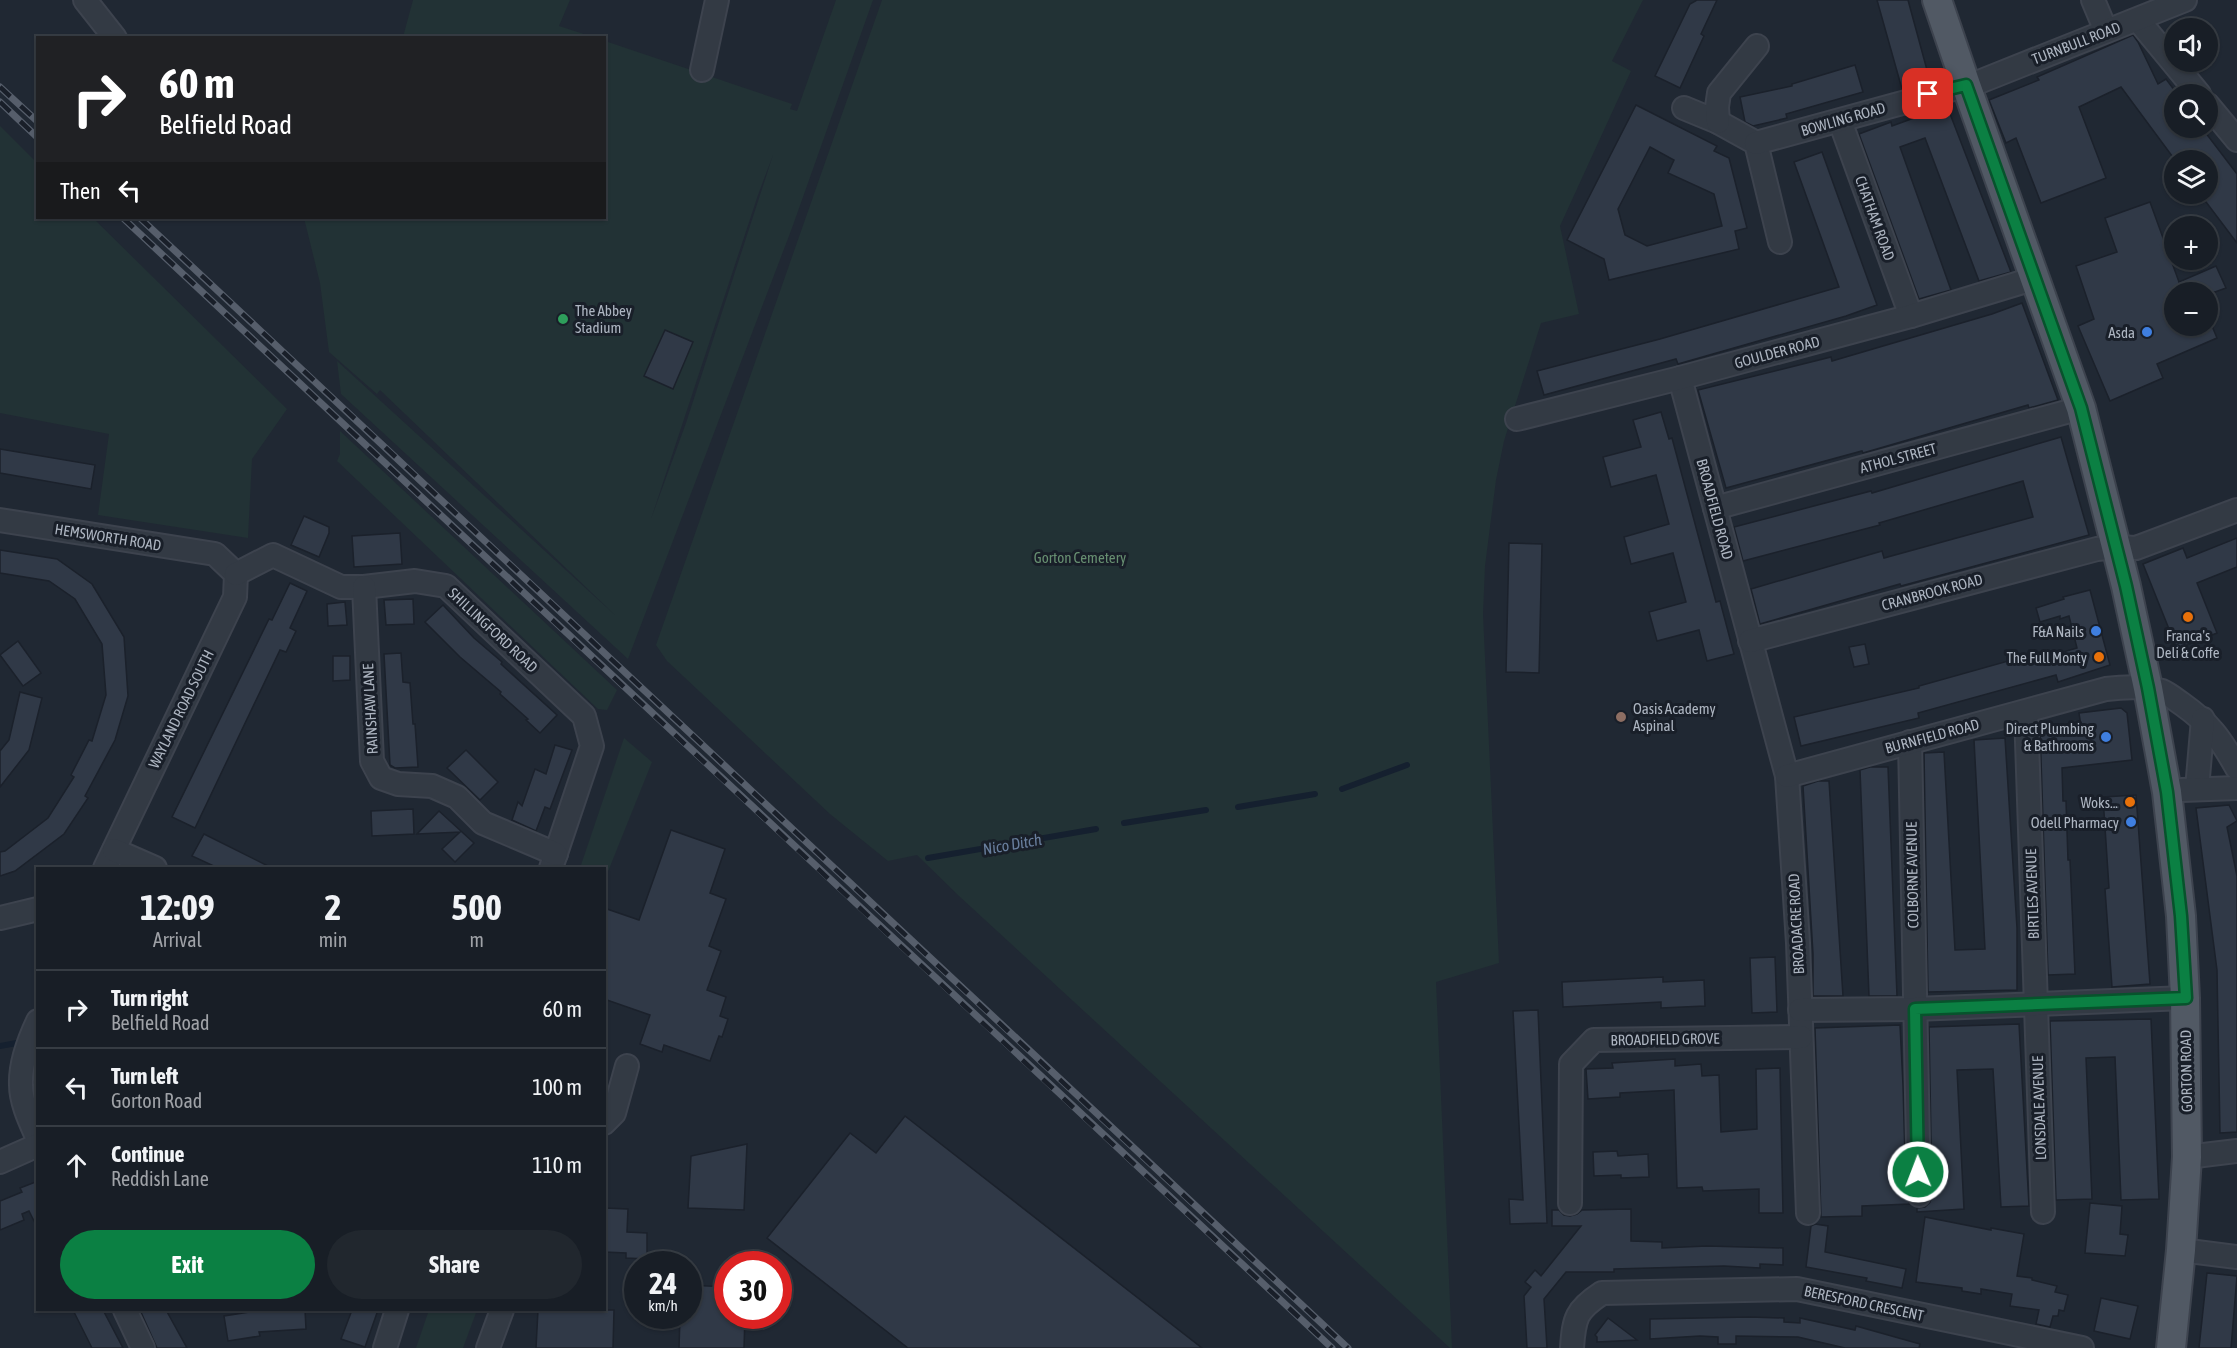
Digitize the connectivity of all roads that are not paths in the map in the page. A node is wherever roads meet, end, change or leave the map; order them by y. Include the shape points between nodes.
1 (85, 0) edge
2 (717, 0) edge
3 (1937, 0) edge
4 (2093, 0) edge
5 (2185, 0) edge
6 (2138, 20) junction
7 (2106, 31) junction
8 (113, 36) edge
9 (1757, 46) dead end
10 (702, 70) dead end
11 (2191, 84) edge
12 (1966, 85) junction
13 (1684, 108) dead end
14 (2218, 117) edge
15 (1840, 121) junction
16 (1718, 122) junction
17 (2237, 141) edge
18 (1755, 143) junction
19 (1780, 242) dead end
20 (2036, 278) junction
21 (1911, 316) junction
22 (1680, 378) junction
23 (2081, 408) junction
24 (1517, 419) dead end
25 (1715, 508) junction
26 (2237, 510) edge
27 (0, 520) edge
28 (2116, 547) junction
29 (236, 574) junction
30 (364, 587) junction
31 (1750, 641) junction
32 (2148, 688) junction
33 (2026, 712) junction
34 (2203, 719) junction
35 (1910, 742) junction
36 (2237, 768) edge
37 (1787, 776) junction
38 (2237, 788) edge
39 (2197, 789) junction
40 (2167, 792) junction
41 (110, 859) edge
42 (553, 861) edge
43 (150, 867) edge
44 (36, 909) edge
45 (0, 918) edge
46 (2186, 998) junction
47 (2036, 1004) junction
48 (1915, 1009) junction
49 (1800, 1011) junction
50 (36, 1024) edge
51 (1801, 1037) junction
52 (627, 1066) dead end
53 (606, 1121) edge
54 (36, 1135) edge
55 (36, 1146) edge
56 (2237, 1151) edge
57 (2187, 1157) junction
58 (0, 1162) edge
59 (1919, 1195) dead end
60 (1570, 1203) dead end
61 (2043, 1212) dead end
62 (1808, 1213) dead end
63 (2181, 1250) junction
64 (2237, 1257) edge
65 (125, 1311) edge
66 (397, 1311) edge
67 (502, 1311) edge
68 (2016, 1341) edge
69 (143, 1348) edge
70 (385, 1348) edge
71 (488, 1348) edge
72 (1572, 1348) edge
73 (2082, 1348) edge
74 (2170, 1348) edge

1 - 8 street
2 - 10 street
3 - 12 main road, GORTON ROAD
4 - 7 street
5 - 6 street, TURNBULL ROAD
6 - 7 street, TURNBULL ROAD
6 - 11 street
7 - 12 street, TURNBULL ROAD
9 - 16 street via 1719,93
12 - 15 street, BOWLING ROAD
12 - 20 main road, GORTON ROAD
13 - 16 street
14 - 17 street
15 - 18 street, BOWLING ROAD
15 - 21 street, CHATHAM ROAD
16 - 18 street
18 - 19 street
20 - 21 street, GOULDER ROAD
20 - 23 main road, GORTON ROAD
21 - 22 street, GOULDER ROAD
22 - 24 street, GOULDER ROAD
22 - 25 street, BROADFIELD ROAD
23 - 25 street, ATHOL STREET
23 - 28 main road, GORTON ROAD
25 - 31 street, BROADFIELD ROAD
26 - 28 street, CRANBROOK ROAD via 2136,548
27 - 29 street, HEMSWORTH ROAD via 215,554
28 - 31 street, CRANBROOK ROAD
28 - 32 main road, GORTON ROAD
29 - 30 street, SHILLINGFORD ROAD via 273,555 341,587
29 - 41 street, WAYLAND ROAD SOUTH via 234,597
30 - 42 street, RAINSHAW LANE via 372,761 381,778 398,784 432,786 457,797 483,823
30 - 42 street, SHILLINGFORD ROAD via 415,581 446,586 584,716 592,746
31 - 37 street, BROADACRE ROAD
32 - 33 street, BURNFIELD ROAD via 2106,689
32 - 34 street via 2164,692
32 - 40 main road, GORTON ROAD
33 - 35 street, BURNFIELD ROAD
33 - 47 street, BIRTLES AVENUE
34 - 36 street via 2218,735
34 - 39 street
35 - 37 street, BURNFIELD ROAD
35 - 48 street, COLBORNE AVENUE
37 - 49 street, BROADACRE ROAD
38 - 39 street
39 - 40 street
40 - 46 main road, GORTON ROAD
41 - 43 street
44 - 45 street
46 - 47 street
46 - 57 main road, GORTON ROAD
47 - 48 street
47 - 61 street, LONSDALE AVENUE
48 - 49 street
48 - 59 street, COLBORNE AVENUE
49 - 51 street, BROADACRE ROAD
50 - 54 street via 21,1086
51 - 60 street, BROADFIELD GROVE via 1594,1040 1571,1064
51 - 62 street, BROADACRE ROAD
52 - 53 street via 614,1113
55 - 58 street
56 - 57 street
57 - 63 main road, GORTON ROAD
63 - 64 street
63 - 74 main road, GORTON ROAD
65 - 69 street
66 - 70 street
67 - 71 street
68 - 72 street, BERESFORD CRESCENT via 1797,1289 1602,1293 1586,1304 1575,1321
68 - 73 street, BERESFORD CRESCENT

